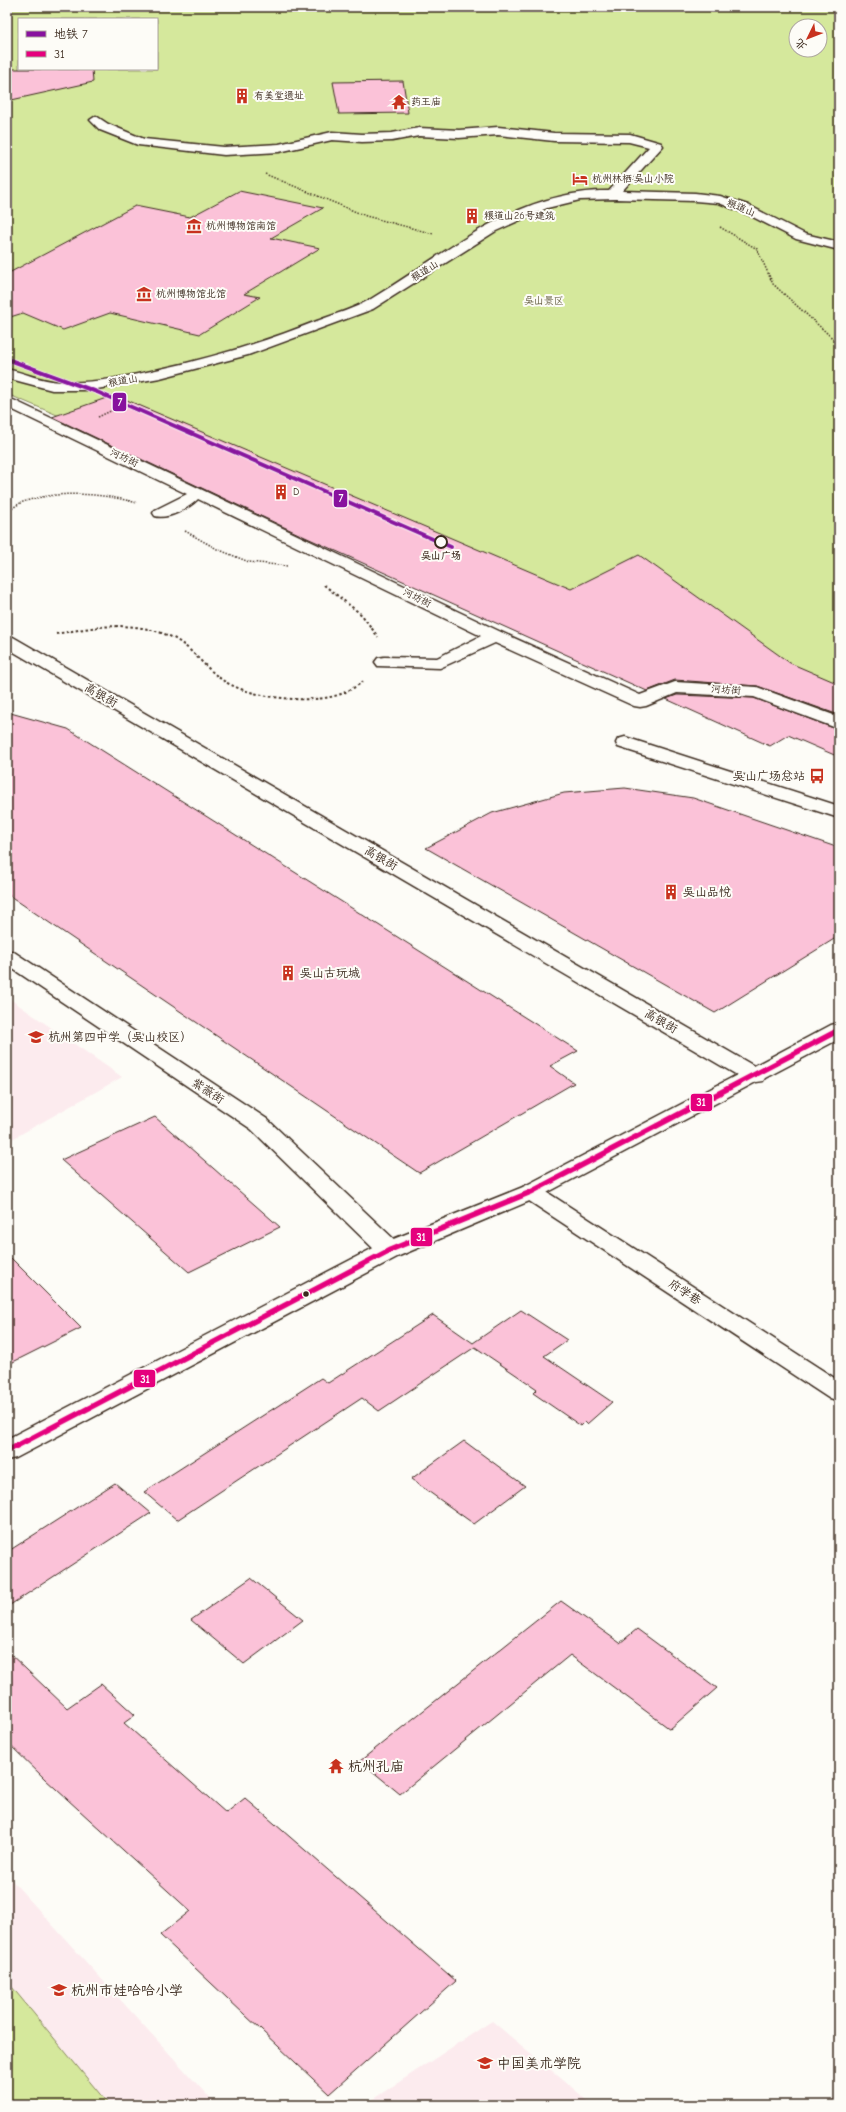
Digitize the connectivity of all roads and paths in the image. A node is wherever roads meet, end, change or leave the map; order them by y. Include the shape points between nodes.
1 (96, 120) dead end
2 (261, 173) dead end
3 (612, 195) junction
4 (718, 226) dead end
5 (469, 242) junction
6 (839, 246) edge
7 (839, 344) edge
8 (7, 373) edge
9 (7, 401) edge
10 (192, 496) dead end
11 (7, 512) edge
12 (161, 513) junction
13 (288, 566) dead end
14 (320, 582) dead end
15 (7, 586) edge
16 (7, 589) edge
17 (56, 634) dead end
18 (496, 636) junction
19 (7, 641) edge
20 (384, 662) junction
21 (839, 723) edge
22 (625, 743) dead end
23 (839, 812) edge
24 (7, 956) edge
25 (839, 1030) edge
26 (755, 1076) junction
27 (530, 1192) junction
28 (390, 1250) junction
29 (839, 1393) edge
30 (7, 1451) edge

1 - 3 street via 104,127 142,142 224,151 279,148 332,136 392,138 419,132 459,134 498,131 554,137 630,138 657,146
2 - 5 path via 366,216
3 - 5 street, 粮道山 via 572,198 545,204 512,218
3 - 6 street, 粮道山 via 698,197 726,201 745,208 790,233 815,242
4 - 7 path via 756,249 773,284
5 - 8 street, 粮道山 via 372,304 287,339 244,353 189,368 93,386 65,387 41,384
9 - 18 street, 河坊街
10 - 12 street via 184,503
11 - 12 path via 22,502 57,495 82,495 131,501
12 - 13 path via 181,529 217,549 249,562
14 - 20 path via 355,608 376,630
15 - 16 path
17 - 20 path via 114,624 135,625 168,635 229,684 266,695 326,698 359,686
18 - 20 street via 440,663
18 - 21 street, 河坊街 via 640,702 675,687 757,692
19 - 26 street, 高银街
22 - 23 street
24 - 28 street, 紫薇街 via 259,1124
25 - 26 street
26 - 27 street
27 - 28 street
27 - 29 street, 府学巷
28 - 30 street

